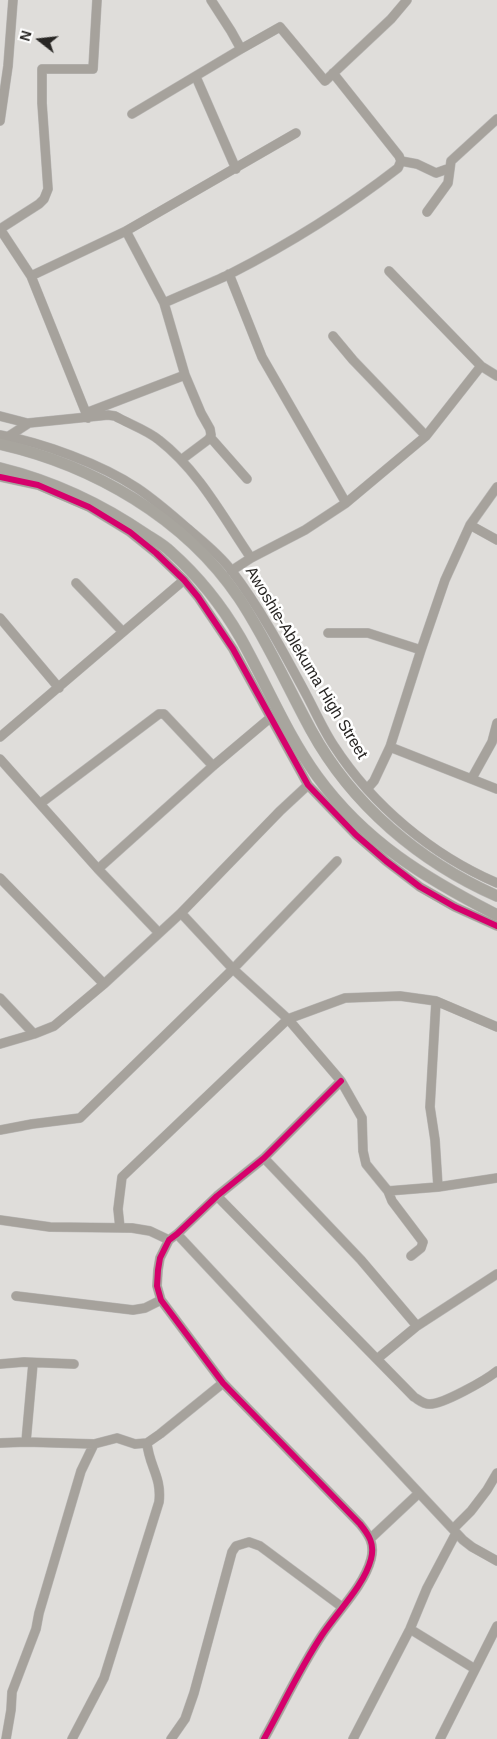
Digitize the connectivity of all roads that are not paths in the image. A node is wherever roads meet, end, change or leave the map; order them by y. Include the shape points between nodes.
1 (13, 0) edge
2 (97, 0) edge
3 (211, 0) edge
4 (407, 0) edge
5 (241, 49) junction
6 (333, 73) junction
7 (196, 77) junction
8 (132, 114) dead end
9 (497, 119) edge
10 (0, 121) edge
11 (296, 133) dead end
12 (401, 161) junction
13 (236, 168) junction
14 (450, 168) junction
15 (427, 212) dead end
16 (0, 229) edge
17 (126, 231) junction
18 (389, 270) dead end
19 (229, 274) junction
20 (31, 276) junction
21 (164, 303) junction
22 (333, 336) dead end
23 (481, 366) junction
24 (185, 375) junction
25 (497, 376) edge
26 (87, 415) junction
27 (0, 416) edge
28 (27, 423) junction
29 (426, 436) junction
30 (210, 437) junction
31 (3, 438) edge
32 (181, 460) junction
33 (0, 468) edge
34 (0, 477) edge
35 (247, 479) dead end
36 (497, 487) edge
37 (346, 503) junction
38 (470, 525) junction
39 (497, 540) edge
40 (251, 558) junction
41 (231, 571) junction
42 (184, 580) junction
43 (76, 583) dead end
44 (0, 618) edge
45 (123, 632) junction
46 (328, 633) dead end
47 (421, 650) junction
48 (59, 688) junction
49 (270, 718) junction
50 (497, 724) edge
51 (0, 738) edge
52 (390, 747) junction
53 (1, 762) edge
54 (213, 766) junction
55 (472, 778) junction
56 (308, 785) junction
57 (367, 789) junction
58 (497, 789) edge
59 (41, 803) junction
60 (337, 861) dead end
61 (98, 869) junction
62 (0, 878) edge
63 (497, 883) edge
64 (497, 896) edge
65 (181, 913) junction
66 (497, 915) edge
67 (497, 926) edge
68 (159, 933) junction
69 (233, 969) junction
70 (104, 984) junction
71 (0, 998) edge
72 (436, 1001) junction
73 (288, 1019) junction
74 (497, 1027) edge
75 (34, 1034) junction
76 (0, 1044) edge
77 (342, 1081) junction
78 (0, 1130) edge
79 (264, 1158) junction
80 (497, 1178) edge
81 (438, 1187) junction
82 (388, 1191) junction
83 (216, 1196) junction
84 (0, 1220) edge
85 (120, 1228) junction
86 (178, 1234) junction
87 (169, 1240) junction
88 (411, 1256) dead end
89 (497, 1274) edge
90 (16, 1296) dead end
91 (161, 1300) junction
92 (417, 1326) junction
93 (377, 1359) junction
94 (33, 1363) junction
95 (0, 1364) edge
96 (74, 1364) dead end
97 (497, 1370) edge
98 (223, 1383) junction
99 (26, 1442) junction
100 (0, 1443) edge
101 (147, 1443) junction
102 (94, 1444) junction
103 (497, 1473) edge
104 (420, 1493) junction
105 (455, 1531) junction
106 (371, 1538) junction
107 (497, 1561) edge
108 (342, 1607) junction
109 (497, 1626) edge
110 (410, 1629) junction
111 (475, 1669) junction
112 (6, 1739) edge
113 (72, 1739) edge
114 (171, 1739) edge
115 (264, 1739) edge
116 (353, 1739) edge
117 (440, 1739) edge

1 - 10 street
2 - 16 street via 93,69 42,69 47,194 39,204
3 - 5 street
4 - 6 street
5 - 6 street via 280,28 323,80
5 - 7 street
6 - 12 street
7 - 8 street
7 - 13 street
9 - 14 street via 451,161
11 - 13 street
12 - 14 street via 436,173
12 - 19 street via 398,168 337,213
13 - 17 street
14 - 15 street via 448,183
16 - 20 street
17 - 20 street
17 - 21 street
18 - 23 street
19 - 21 street
19 - 37 street via 262,357
20 - 26 street
21 - 24 street
22 - 29 street
23 - 25 street
23 - 29 street
24 - 26 street
24 - 30 street via 210,429
26 - 28 street
26 - 32 street via 115,416 159,440
27 - 28 street
28 - 31 street
29 - 37 street
30 - 32 street
30 - 35 street
31 - 41 street, Awoshie-Ablekuma High Street via 52,449 88,462 136,487 202,540
31 - 64 main road, Awoshie-Ablekuma High Street via 98,477 174,528 207,558 238,597 267,644 312,731 350,787 389,828 412,846 458,876
32 - 40 street via 199,480
33 - 66 main road via 27,474 79,496 171,551 205,587 234,629 299,749 356,822 414,869
34 - 42 street via 38,485 89,507 130,532
36 - 38 street
37 - 40 street via 305,530
38 - 39 street
38 - 47 street via 445,580
40 - 41 street
41 - 57 street, Awoshie-Ablekuma High Street via 278,643 334,746
42 - 45 street
42 - 49 street via 233,649
43 - 45 street
44 - 48 street
45 - 48 street
46 - 47 street via 368,633
47 - 52 street
48 - 51 street
49 - 54 street
49 - 56 street
50 - 55 street via 492,742
52 - 55 street
52 - 57 street
53 - 59 street
54 - 59 street via 164,714 159,714
54 - 61 street
55 - 58 street
56 - 65 street
56 - 67 street via 356,835 420,887
57 - 63 street, Awoshie-Ablekuma High Street via 407,828 436,850
59 - 61 street
60 - 69 street
61 - 68 street
62 - 70 street
65 - 68 street
65 - 69 street
68 - 70 street
69 - 73 street
69 - 78 street via 78,1120
70 - 75 street via 54,1026
71 - 75 street
72 - 73 street via 400,996 345,998
72 - 74 street
72 - 81 street via 430,1107
73 - 77 street
73 - 85 street via 122,1177 118,1209
75 - 76 street
77 - 79 street
77 - 82 street via 362,1118 366,1164
79 - 83 street
79 - 92 street via 361,1260
80 - 81 street
81 - 82 street
82 - 88 street via 423,1242
83 - 86 street
83 - 93 street
84 - 85 street via 50,1227
85 - 87 street via 150,1231
86 - 87 street
86 - 104 street
87 - 91 street via 158,1270 157,1286
89 - 92 street
90 - 91 street via 133,1310
91 - 98 street
92 - 93 street
93 - 97 street via 414,1397 429,1404 444,1401
94 - 95 street
94 - 96 street
94 - 99 street
98 - 101 street
98 - 106 street
99 - 100 street
99 - 102 street
101 - 102 street via 135,1444 117,1438
101 - 113 street via 161,1490 159,1502 104,1678
102 - 112 street via 81,1471 36,1629 14,1684
103 - 105 street
104 - 105 street
104 - 106 street
105 - 107 street via 472,1547
105 - 110 street
106 - 108 street via 371,1560 352,1596
108 - 114 street via 260,1546 249,1542 236,1546 194,1693 184,1719
108 - 115 street via 321,1637
109 - 111 street
110 - 111 street
110 - 116 street
111 - 117 street

